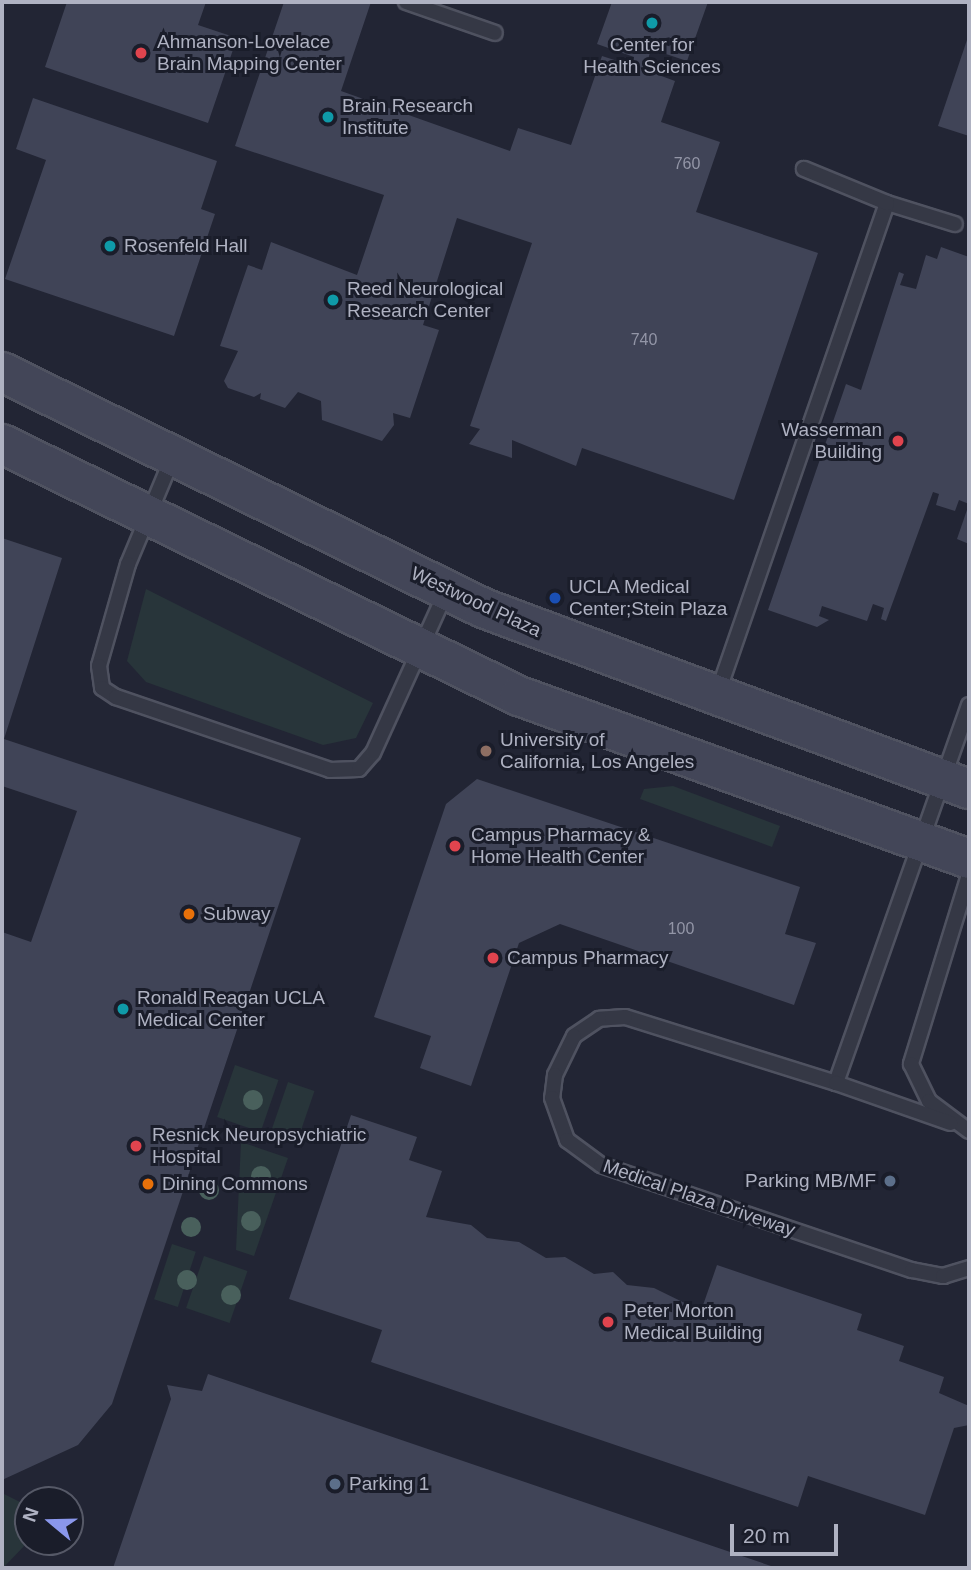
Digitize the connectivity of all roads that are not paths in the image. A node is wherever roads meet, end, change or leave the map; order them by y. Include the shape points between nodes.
1 (406, 2) edge
2 (495, 33) dead end
3 (804, 169) dead end
4 (887, 203) junction
5 (955, 224) dead end
6 (2, 372) edge
7 (2, 444) edge
8 (174, 454) junction
9 (147, 516) junction
10 (447, 590) junction
11 (418, 652) junction
12 (716, 696) junction
13 (969, 705) edge
14 (956, 784) edge
15 (920, 841) junction
16 (969, 859) edge
17 (969, 875) edge
18 (836, 1083) junction
19 (964, 1129) edge
20 (969, 1268) edge

1 - 2 lane
3 - 4 lane
4 - 5 lane
4 - 12 lane
6 - 8 main road, Westwood Plaza
7 - 9 main road
8 - 9 lane
8 - 10 main road, Westwood Plaza
9 - 11 main road
9 - 11 lane via 99,666 102,688 116,697 343,772 359,769 373,753
10 - 11 lane
10 - 12 main road, Westwood Plaza via 545,634
11 - 15 main road via 519,696
12 - 14 main road, Westwood Plaza
13 - 14 lane
14 - 15 lane
15 - 16 main road
15 - 18 lane
17 - 19 lane, Medical Plaza Driveway via 911,1064 914,1081
18 - 19 lane, Medical Plaza Driveway
18 - 20 lane, Medical Plaza Driveway via 625,1017 598,1019 574,1036 555,1074 552,1098 567,1140 601,1165 912,1270 943,1276

